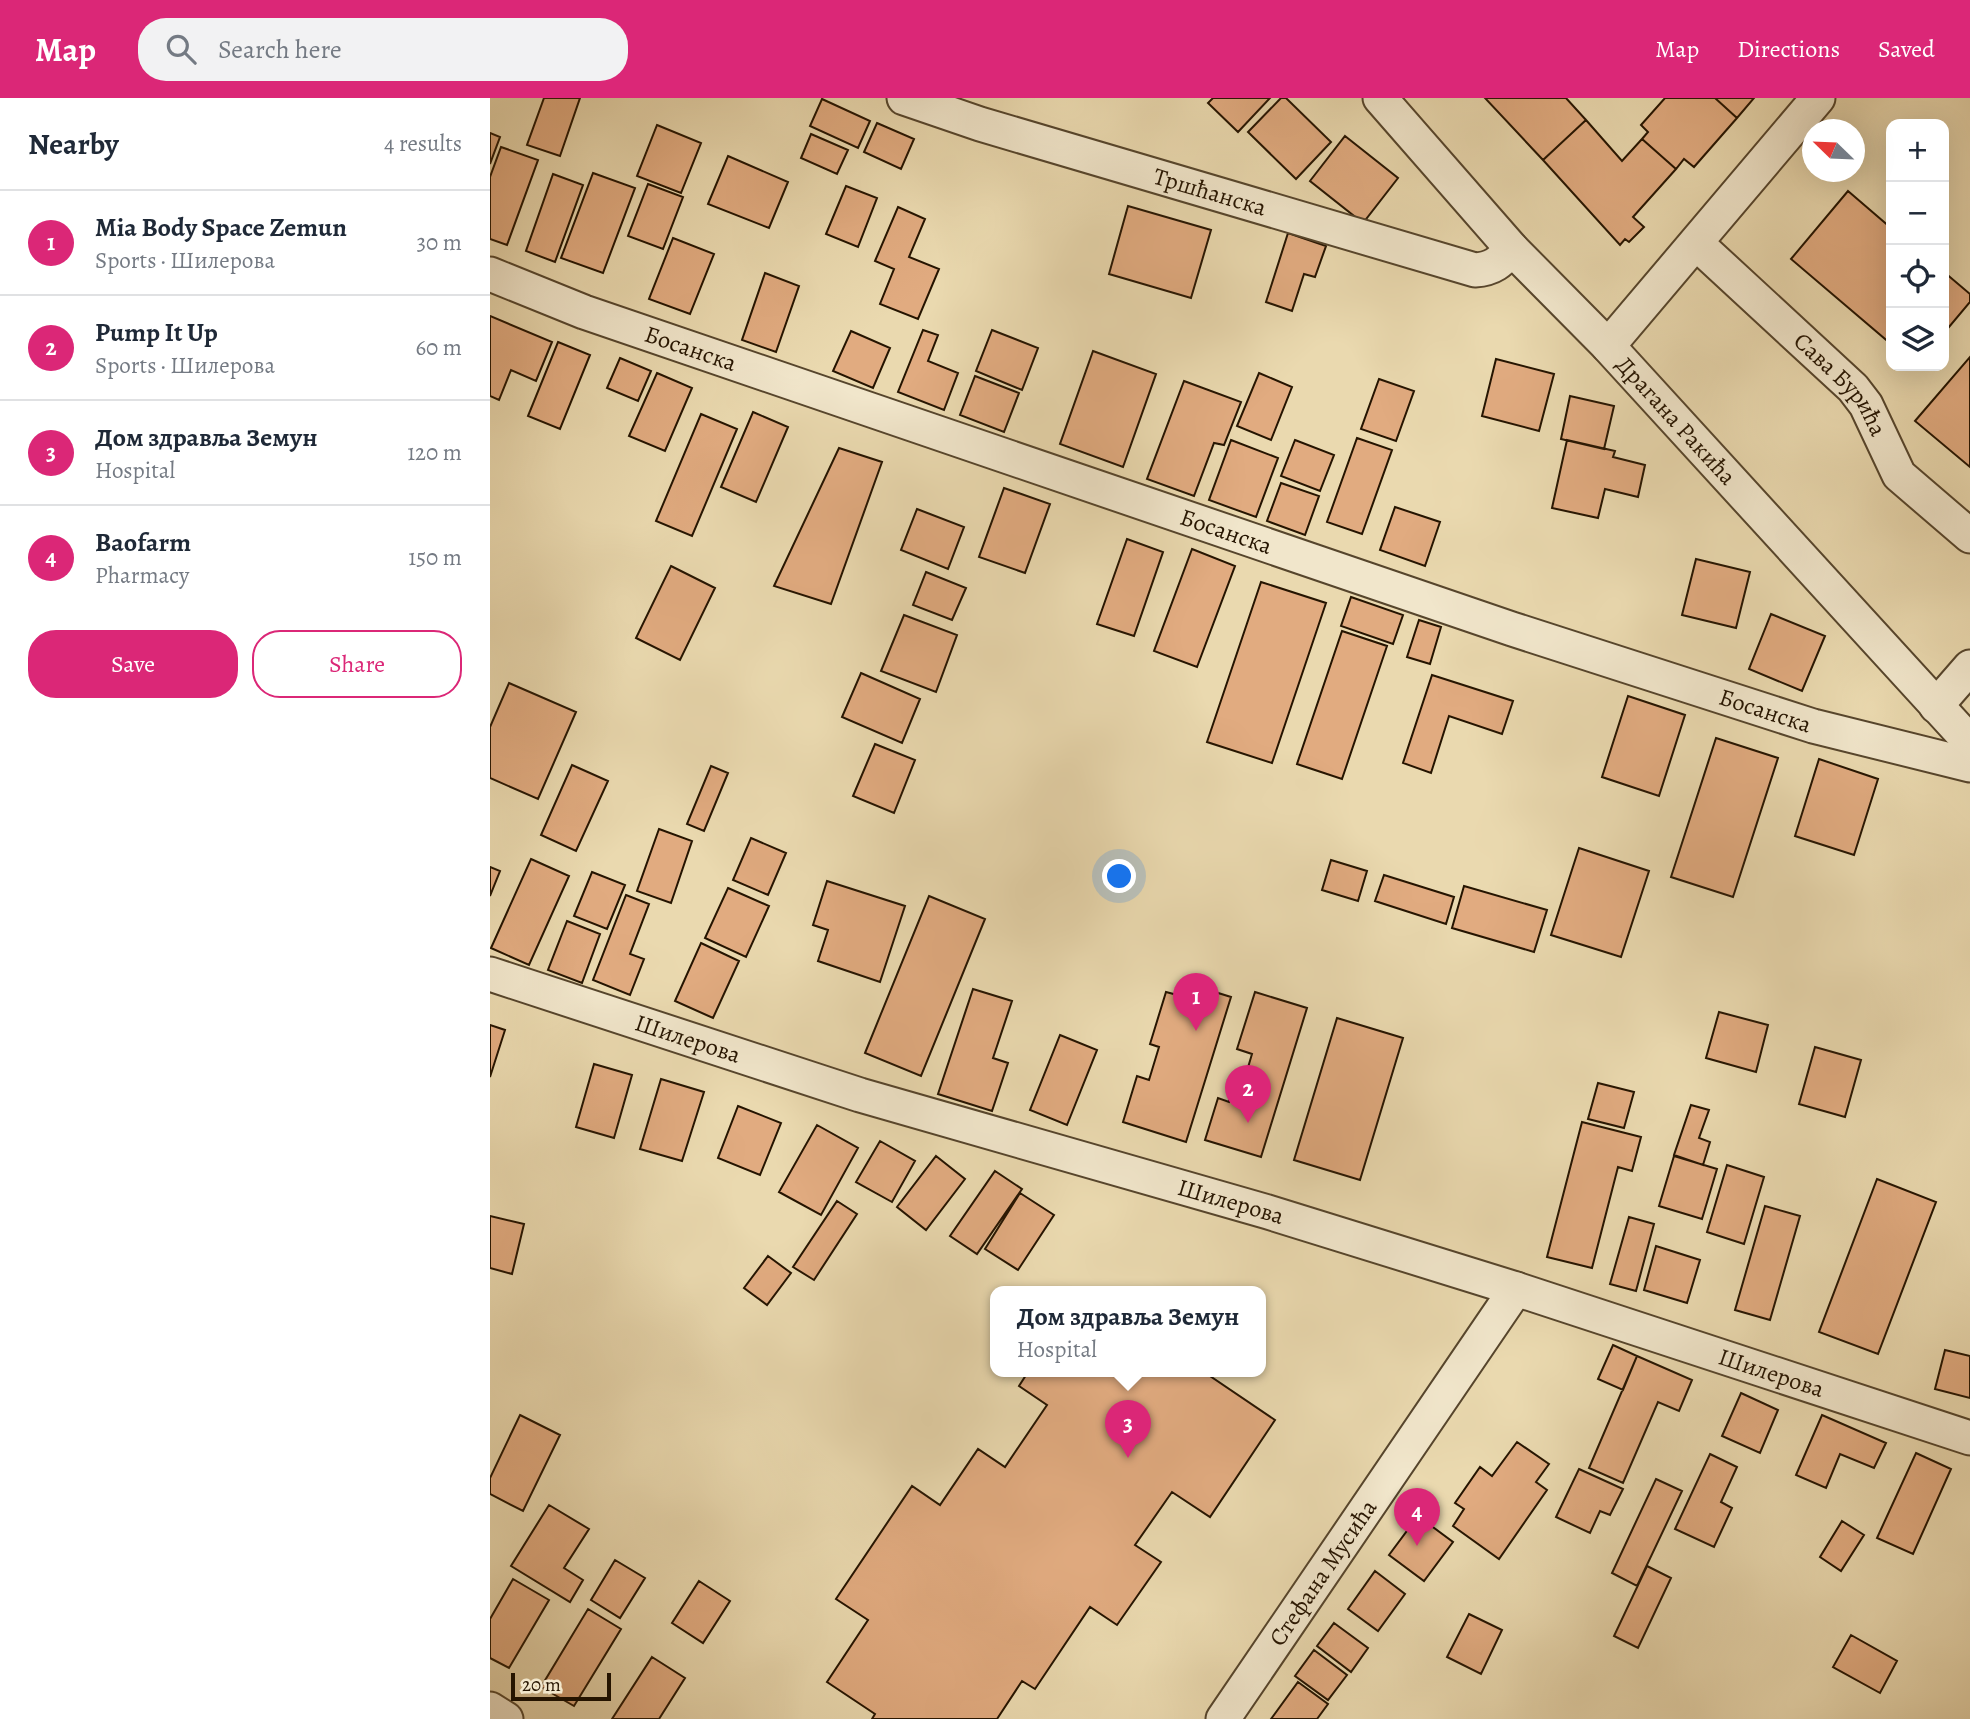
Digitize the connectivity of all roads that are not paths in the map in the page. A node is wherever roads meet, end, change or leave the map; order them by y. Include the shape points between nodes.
1 (904, 98) edge
2 (1380, 98) edge
3 (1818, 98) edge
4 (1696, 243) junction
5 (1512, 249) junction
6 (490, 274) edge
7 (1608, 346) junction
8 (1970, 536) edge
9 (1970, 667) edge
10 (1936, 706) junction
11 (1970, 742) edge
12 (1970, 765) edge
13 (490, 974) edge
14 (1516, 1289) junction
15 (1970, 1438) edge
16 (490, 1709) edge
17 (506, 1719) edge
18 (1223, 1719) edge

1 - 5 street, Тршћанска via 1475,270 1499,264
2 - 5 street, Драгана Ракића
3 - 4 street
4 - 7 street
4 - 8 street, Сава Бурића via 1853,388 1866,405 1899,475
5 - 7 street, Драгана Ракића
6 - 12 street, Босанска via 584,312 1512,629 1813,726
7 - 10 street, Драгана Ракића
9 - 10 street
10 - 11 street, Драгана Ракића
13 - 14 street, Шилерова via 860,1095
14 - 15 street, Шилерова
14 - 18 street, Стефана Мусића
16 - 17 street

